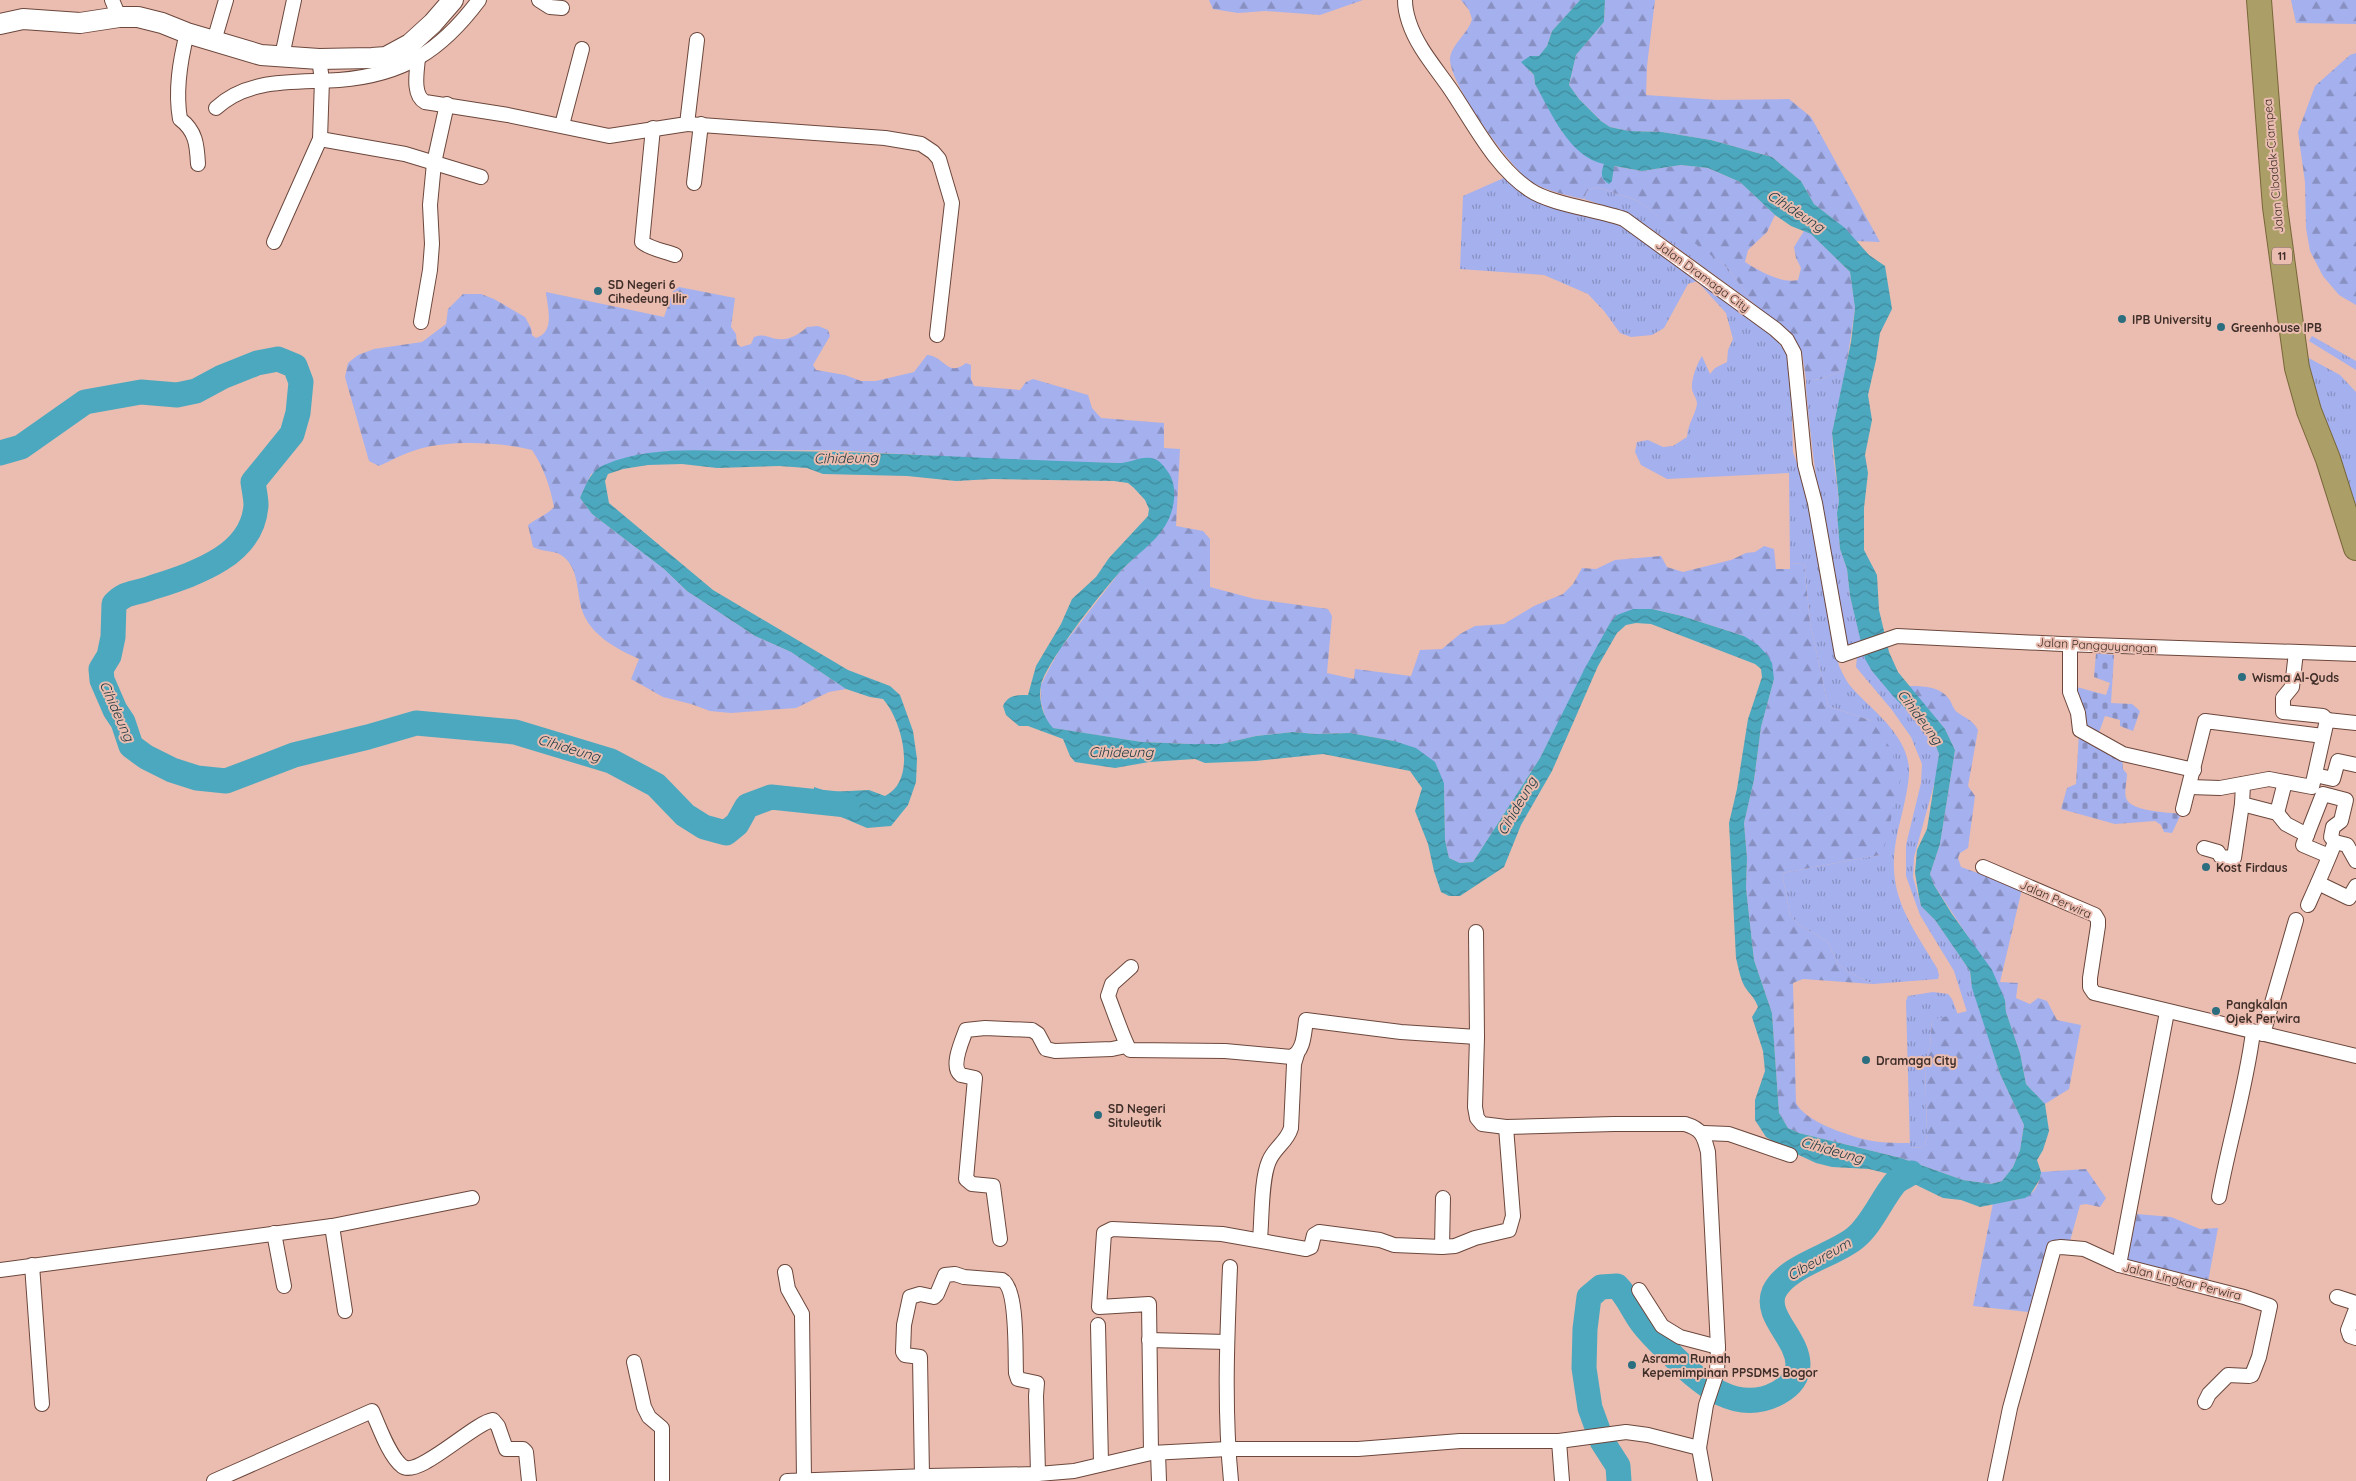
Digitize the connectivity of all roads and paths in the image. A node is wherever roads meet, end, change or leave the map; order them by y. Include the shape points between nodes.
1 (226, 0) edge
2 (294, 0) edge
3 (452, 0) edge
4 (479, 0) edge
5 (539, 0) edge
6 (1405, 0) edge
7 (2259, 0) edge
8 (115, 7) edge
9 (562, 8) dead end
10 (0, 24) edge
11 (187, 33) junction
12 (697, 40) dead end
13 (214, 41) junction
14 (582, 48) dead end
15 (282, 56) junction
16 (418, 58) junction
17 (321, 70) junction
18 (447, 104) junction
19 (216, 108) dead end
20 (694, 124) junction
21 (562, 125) junction
22 (653, 128) junction
23 (320, 139) junction
24 (434, 163) junction
25 (198, 164) dead end
26 (481, 177) dead end
27 (694, 183) dead end
28 (274, 242) dead end
29 (675, 255) dead end
30 (421, 322) dead end
31 (937, 335) dead end
32 (2349, 513) edge
33 (2356, 548) edge
34 (2070, 645) junction
35 (2296, 652) junction
36 (2356, 654) edge
37 (1842, 655) joint
38 (2327, 720) junction
39 (2356, 723) edge
40 (2323, 736) junction
41 (2356, 765) edge
42 (2194, 770) junction
43 (2315, 775) junction
44 (2285, 782) junction
45 (2243, 784) junction
46 (2190, 787) junction
47 (2242, 804) junction
48 (2183, 809) dead end
49 (2277, 813) junction
50 (2307, 835) junction
51 (2335, 842) junction
52 (2204, 848) dead end
53 (2329, 856) junction
54 (2356, 861) edge
55 (1983, 867) dead end
56 (2318, 883) junction
57 (2356, 886) edge
58 (2308, 906) dead end
59 (2296, 920) dead end
60 (1476, 932) dead end
61 (1131, 967) dead end
62 (2168, 1012) junction
63 (2258, 1033) junction
64 (1477, 1037) junction
65 (1126, 1046) junction
66 (1297, 1054) junction
67 (2356, 1056) edge
68 (1506, 1127) junction
69 (1704, 1133) junction
70 (1790, 1155) dead end
71 (2219, 1197) dead end
72 (472, 1198) dead end
73 (1443, 1198) dead end
74 (332, 1226) junction
75 (274, 1233) junction
76 (1000, 1239) dead end
77 (1260, 1239) junction
78 (1442, 1247) junction
79 (32, 1265) junction
80 (2119, 1265) junction
81 (1230, 1267) dead end
82 (0, 1270) edge
83 (785, 1272) dead end
84 (284, 1286) dead end
85 (1639, 1290) dead end
86 (2337, 1297) dead end
87 (2356, 1303) edge
88 (2356, 1309) edge
89 (345, 1311) dead end
90 (1098, 1325) dead end
91 (2356, 1338) edge
92 (1150, 1340) junction
93 (1227, 1342) junction
94 (1718, 1347) junction
95 (634, 1362) dead end
96 (2205, 1402) dead end
97 (42, 1404) dead end
98 (1559, 1441) junction
99 (1699, 1448) junction
100 (1228, 1449) junction
101 (1155, 1453) junction
102 (1101, 1464) junction
103 (1038, 1474) junction
104 (926, 1478) edge
105 (804, 1480) junction
106 (214, 1481) edge
107 (529, 1481) edge
108 (662, 1481) edge
109 (787, 1481) edge
110 (1159, 1481) edge
111 (1231, 1481) edge
112 (1562, 1481) edge
113 (1705, 1481) edge
114 (1995, 1481) edge

1 - 13 street
2 - 15 street
3 - 17 main road via 410,44 386,57
4 - 16 street via 446,39
5 - 9 street via 550,7
6 - 37 street, Jalan Dramaga City via 1409,22 1427,56 1500,162 1516,179 1532,192 1624,219 1787,340 1794,353 1805,465 1815,503
7 - 32 highway, Jalan Cibadak-Ciampea / 11 via 2275,207 2297,368 2309,411
8 - 10 main road via 80,23 23,19
8 - 11 main road
11 - 13 main road
11 - 25 street via 179,78 179,113 196,140
12 - 20 street
13 - 15 main road via 261,55
14 - 21 street
15 - 17 main road
16 - 17 street via 371,75
16 - 18 street via 420,100
17 - 19 street via 241,90
17 - 23 street
18 - 21 street
18 - 24 street
20 - 22 street
20 - 27 street
20 - 31 street via 885,138 921,144 933,152 939,159 952,202
21 - 22 street via 609,136
22 - 29 street via 642,242
23 - 24 street via 405,154
23 - 28 street
24 - 26 street
24 - 30 street via 430,270
32 - 33 highway, 11
34 - 35 street, Jalan Pangguyangan
34 - 37 street, Jalan Pangguyangan via 1897,636
34 - 42 street via 2070,692 2080,730 2123,754
35 - 36 street, Jalan Pangguyangan
35 - 38 street via 2292,687 2283,698 2282,712 2323,716
38 - 39 street
38 - 40 street
40 - 42 street via 2206,721
40 - 43 street
41 - 43 street via 2338,761 2333,779
42 - 46 street
43 - 44 street via 2312,787
44 - 45 street via 2269,779
44 - 49 street
45 - 46 street via 2220,788
45 - 47 street
46 - 48 street
47 - 49 street
47 - 52 street via 2234,858 2221,857 2218,852
49 - 50 street via 2286,824
50 - 51 street via 2323,794 2346,800 2341,820 2333,827
50 - 53 street via 2303,845
51 - 53 street
51 - 54 street via 2347,845
53 - 56 street
55 - 62 street, Jalan Perwira via 2095,915 2098,920 2090,978 2092,991
56 - 57 street via 2349,898
56 - 58 street
59 - 63 street
60 - 64 street
61 - 65 street via 1112,984 1108,996
62 - 63 street, Jalan Perwira
62 - 80 street
63 - 67 street, Jalan Perwira
63 - 71 street via 2227,1150
64 - 66 street via 1401,1032 1306,1020
64 - 68 street via 1477,1118 1487,1126
65 - 66 street via 1130,1050
65 - 76 street via 1055,1051 1046,1049 1032,1030 966,1030 957,1069 961,1075 975,1078 966,1179 972,1184 993,1186
66 - 77 street via 1291,1128 1289,1136 1269,1162
68 - 69 street via 1685,1124
68 - 78 street via 1513,1216 1510,1230
69 - 70 street via 1729,1134
69 - 94 street via 1708,1152
72 - 74 street
73 - 78 street
74 - 75 street
74 - 89 street
75 - 79 street
75 - 84 street
77 - 78 street via 1306,1249 1312,1247 1314,1236 1319,1232 1380,1240 1400,1246
77 - 92 street via 1143,1230 1112,1229 1104,1233 1098,1307 1149,1304
79 - 82 street
79 - 97 street
80 - 96 street, Jalan Lingkar Perwira via 2270,1306 2252,1375 2228,1375
80 - 114 street, Jalan Lingkar Perwira via 2084,1249 2054,1248 2010,1408
81 - 93 street
83 - 105 street via 788,1289 802,1314
85 - 94 street via 1662,1326 1680,1337
86 - 87 street
88 - 91 street via 2348,1330 2350,1336
90 - 102 street
92 - 93 street
92 - 101 street
93 - 100 street
94 - 99 street via 1718,1372 1706,1405
95 - 108 street via 644,1407 649,1417 662,1428
98 - 99 street via 1626,1432 1648,1434
98 - 100 street via 1460,1442 1358,1449
98 - 112 street
99 - 113 street
100 - 101 street
100 - 111 street
101 - 102 street
101 - 110 street
102 - 103 street via 1074,1471
103 - 104 street
103 - 104 street via 1036,1396 1039,1386 1018,1378 1016,1373 1014,1306 1010,1289 1002,1280 955,1274 945,1275 934,1297 920,1294 910,1297 904,1325 903,1352 920,1357
104 - 105 street
105 - 109 street
106 - 107 street via 372,1412 392,1453 406,1468 424,1463 493,1420 506,1448 526,1452

